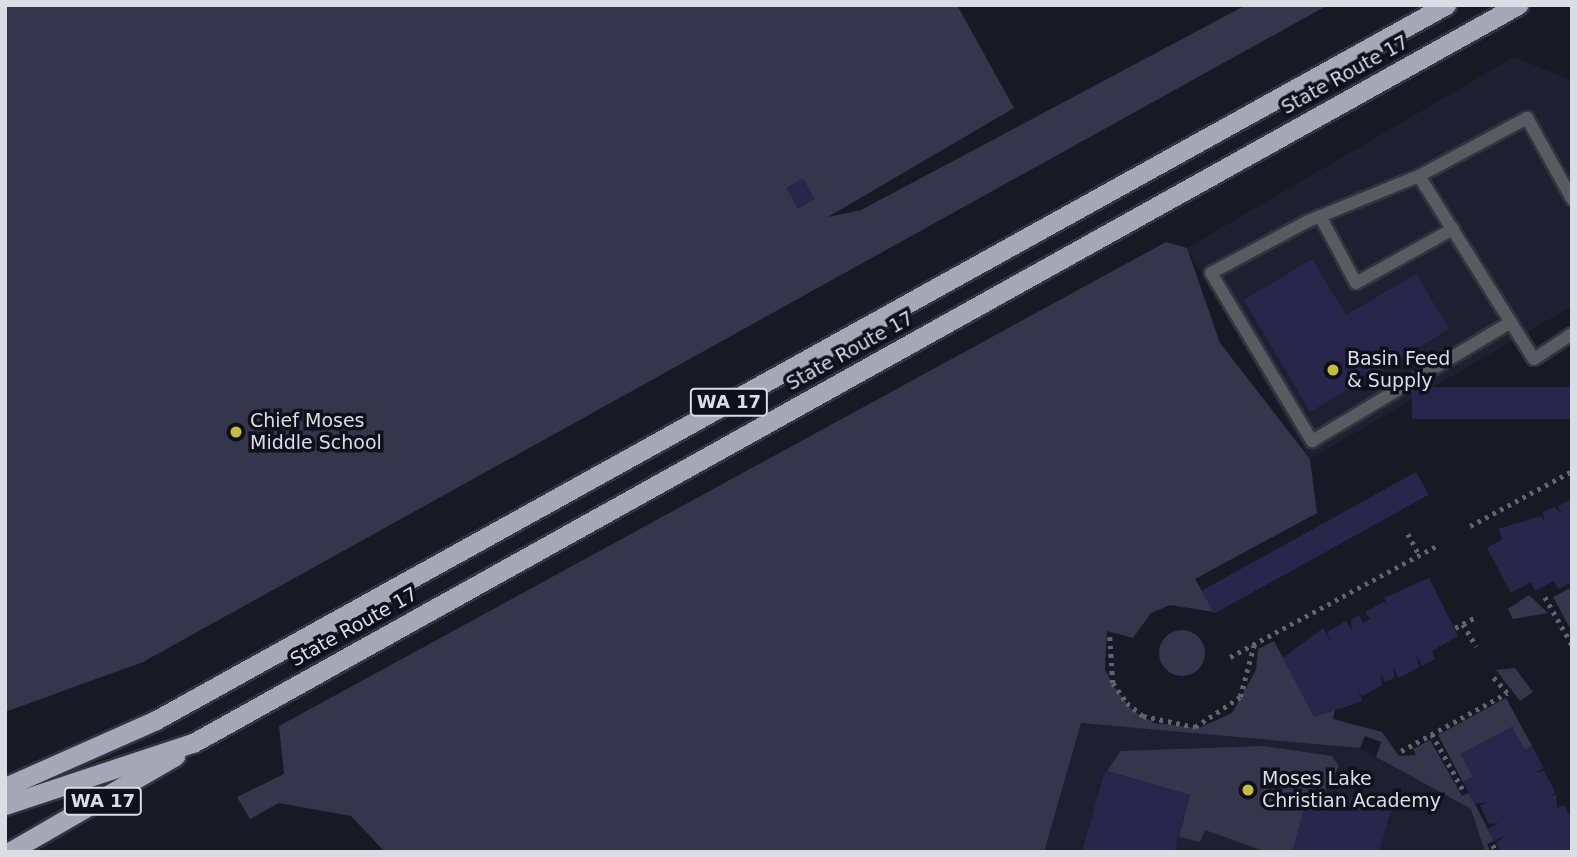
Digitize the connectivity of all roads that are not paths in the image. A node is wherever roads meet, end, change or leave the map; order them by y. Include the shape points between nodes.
1 (1446, 5) edge
2 (1518, 5) edge
3 (1419, 176) junction
4 (1572, 199) edge
5 (1320, 216) junction
6 (1452, 229) junction
7 (1511, 322) junction
8 (1572, 334) edge
9 (193, 743) junction
10 (5, 787) edge
11 (5, 805) edge
12 (9, 852) edge

1 - 10 highway, State Route 17 / WA 17 via 156,720
2 - 9 highway, State Route 17 / WA 17
3 - 4 lane via 1527,118
3 - 5 lane
3 - 6 lane
5 - 6 lane via 1356,283
5 - 7 lane via 1211,273 1312,441
6 - 7 lane
7 - 8 lane via 1534,359
9 - 11 highway, State Route 17 / WA 17
9 - 12 highway, WA 17 via 138,782

